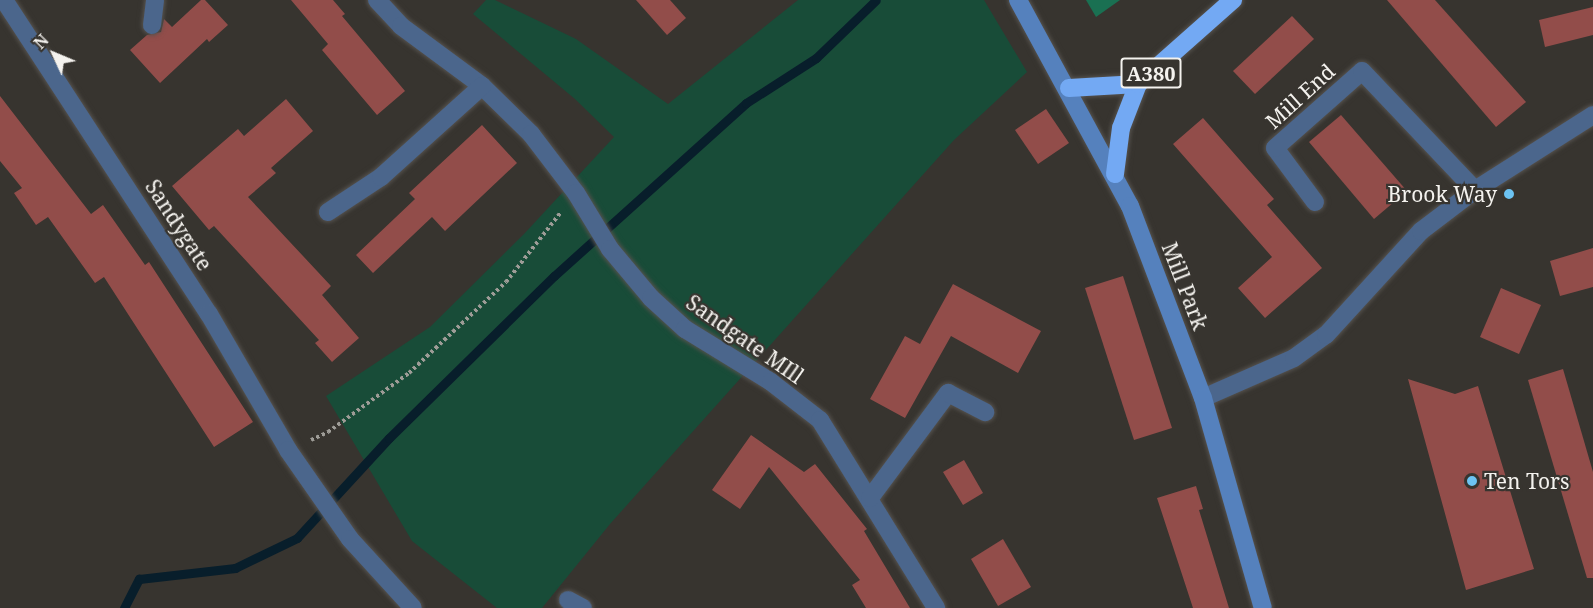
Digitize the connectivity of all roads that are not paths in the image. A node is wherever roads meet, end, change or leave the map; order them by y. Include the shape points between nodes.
1 (4, 0) edge
2 (155, 0) edge
3 (377, 0) edge
4 (1018, 0) edge
5 (1233, 0) edge
6 (152, 25) dead end
7 (1138, 84) junction
8 (482, 86) junction
9 (1069, 88) junction
10 (1593, 115) edge
11 (1115, 174) junction
12 (1475, 190) junction
13 (1315, 202) dead end
14 (328, 212) dead end
15 (1203, 398) junction
16 (985, 412) dead end
17 (870, 498) junction
18 (413, 608) edge
19 (936, 608) edge
20 (1263, 608) edge

1 - 18 street, Sandygate via 209,314 288,450 350,539
2 - 6 street
3 - 8 street, Sandgate MIll via 400,26
4 - 9 main road, Mill Park
5 - 7 highway, A380
7 - 9 highway, A380
7 - 11 highway, A380 via 1121,128
8 - 14 street via 381,177
8 - 17 street, Sandgate MIll via 531,134 576,193 610,249 651,298 685,328 771,382 820,420
9 - 11 main road, Mill Park
10 - 12 street
11 - 15 main road, Mill Park
12 - 13 street, Mill End via 1362,71 1275,148
12 - 15 street via 1421,231 1326,335 1294,358
15 - 20 main road, Mill Park
16 - 17 street via 948,393
17 - 19 street, Sandgate MIll

